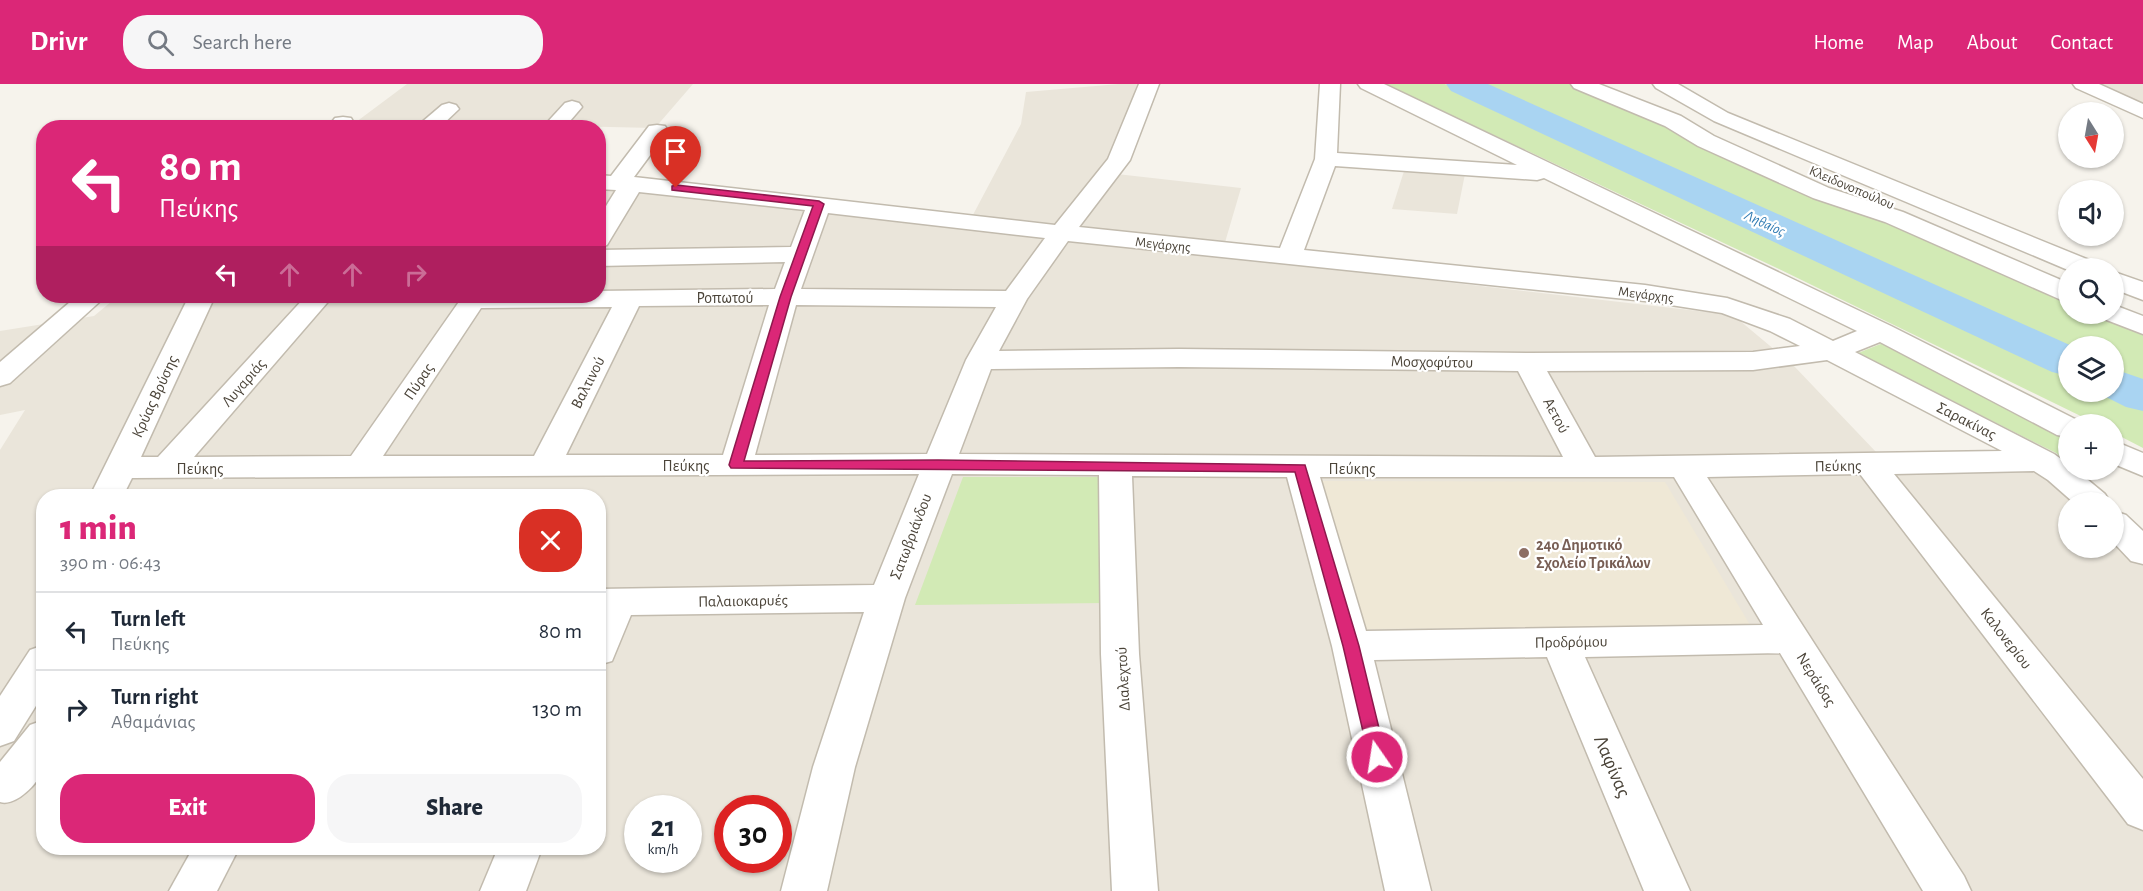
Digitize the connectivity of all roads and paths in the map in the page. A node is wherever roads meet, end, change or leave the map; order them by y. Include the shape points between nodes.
1 (1149, 84) edge
2 (1330, 84) edge
3 (1368, 84) edge
4 (1581, 84) edge
5 (1641, 84) edge
6 (1663, 84) edge
7 (2091, 88) edge
8 (2132, 88) dead end
9 (572, 107) dead end
10 (449, 109) dead end
11 (2143, 112) edge
12 (435, 120) edge
13 (560, 120) edge
14 (657, 131) dead end
15 (1326, 159) junction
16 (1554, 174) junction
17 (616, 183) edge
18 (819, 204) junction
19 (1897, 212) junction
20 (606, 215) edge
21 (1062, 233) junction
22 (801, 254) junction
23 (1289, 256) junction
24 (606, 258) edge
25 (2061, 258) edge
26 (2058, 275) edge
27 (2124, 284) edge
28 (2058, 288) edge
29 (1791, 289) junction
30 (2143, 292) edge
31 (785, 297) junction
32 (606, 298) edge
33 (630, 298) junction
34 (1014, 299) junction
35 (2124, 301) edge
36 (85, 303) edge
37 (199, 303) edge
38 (314, 303) edge
39 (471, 303) edge
40 (1727, 306) junction
41 (2143, 310) edge
42 (2124, 317) edge
43 (2143, 326) edge
44 (1881, 332) junction
45 (1832, 351) junction
46 (980, 360) junction
47 (1528, 362) junction
48 (0, 377) edge
49 (2058, 423) edge
50 (2124, 456) edge
51 (2043, 461) junction
52 (938, 464) junction
53 (736, 465) junction
54 (1870, 465) junction
55 (545, 466) junction
56 (1115, 466) junction
57 (2143, 466) edge
58 (360, 467) junction
59 (121, 468) junction
60 (167, 468) junction
61 (1301, 468) junction
62 (1585, 468) junction
63 (1685, 468) junction
64 (110, 489) edge
65 (2081, 492) edge
66 (2124, 533) edge
67 (2143, 552) edge
68 (887, 598) junction
69 (608, 602) edge
70 (1791, 639) junction
71 (1559, 641) junction
72 (1351, 646) junction
73 (36, 673) edge
74 (0, 729) edge
75 (36, 747) edge
76 (6, 786) dead end
77 (2143, 811) edge
78 (213, 855) edge
79 (517, 855) edge
80 (192, 891) edge
81 (503, 891) edge
82 (804, 891) edge
83 (1136, 891) edge
84 (1408, 891) edge
85 (1667, 891) edge
86 (1948, 891) edge

1 - 21 street, Σατωβριάνδου via 1119,160
2 - 15 street
3 - 16 street
4 - 19 street via 1672,122 1821,193
5 - 19 street, Κλειδονοπούλου via 1681,110
6 - 25 street, Κλειδονοπούλου via 1721,117
7 - 8 street
7 - 11 street
9 - 13 street
10 - 12 street
14 - 17 street
15 - 16 street
15 - 23 street
16 - 29 street
17 - 18 street, Μεγάρχης
17 - 20 street
18 - 21 street, Μεγάρχης
18 - 22 street
19 - 26 street, Κλειδονοπούλου
19 - 28 street
21 - 23 street, Μεγάρχης
21 - 34 street, Σατωβριάνδου
22 - 24 street
22 - 31 street
23 - 40 street, Μεγάρχης via 1645,293
27 - 30 street
29 - 40 street, Μεγάρχης
29 - 44 street
31 - 33 street, Ροπωτού
31 - 34 street, Ροπωτού
31 - 53 street
32 - 33 street, Ροπωτού
33 - 55 street, Βαλτινού
34 - 46 street, Σατωβριάνδου
35 - 41 street
36 - 48 street
37 - 59 street, Κρύας Βρύσης
38 - 60 street, Λυγαριάς
39 - 58 street, Πύρας
40 - 45 street, Μεγάρχης via 1761,317
42 - 43 street
44 - 45 street, Μοσχοφύτου
44 - 49 street
45 - 47 street, Μοσχοφύτου via 1753,361
45 - 51 street, Σαρακίνας
46 - 47 street, Μοσχοφύτου
46 - 52 street, Σατωβριάνδου
47 - 62 street, Αετού
50 - 57 street
51 - 54 street, Πεύκης
51 - 65 street, Σαρακίνας
52 - 53 street, Πεύκης
52 - 56 street, Πεύκης
52 - 68 street, Σατωβριάνδου
53 - 55 street, Πεύκης
54 - 63 street, Πεύκης
54 - 77 street, Καλονερίου
55 - 58 street, Πεύκης
56 - 61 street, Πεύκης
56 - 83 street, Διαλεχτού via 1120,654
58 - 60 street, Πεύκης
59 - 60 street, Πεύκης
59 - 64 street, Κρύας Βρύσης
61 - 62 street, Πεύκης
61 - 72 street
62 - 63 street, Πεύκης
63 - 70 street, Νεράιδας
66 - 67 street
68 - 69 street, Παλαιοκαρυές
68 - 82 street, Σατωβριάνδου via 834,767
70 - 71 street, Προδρόμου
70 - 86 street, Νεράιδας
71 - 72 street, Προδρόμου
71 - 85 street, Λαφίνας
72 - 84 street
73 - 74 street
75 - 76 street
78 - 80 street
79 - 81 street

